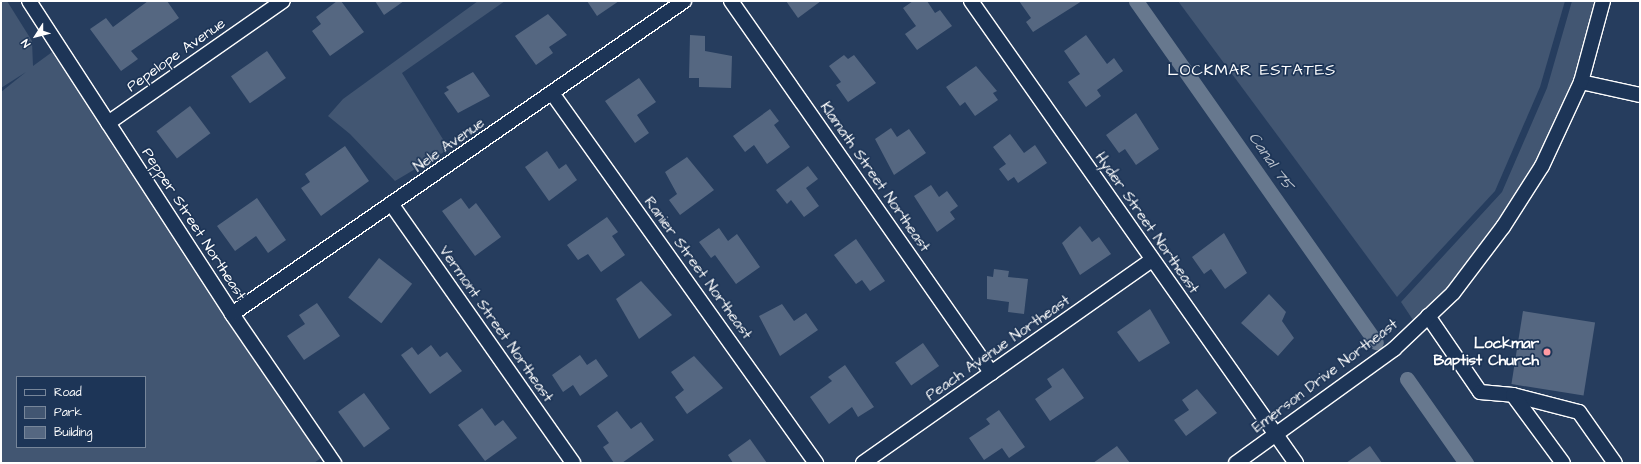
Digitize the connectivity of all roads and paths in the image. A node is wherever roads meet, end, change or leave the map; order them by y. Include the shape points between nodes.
1 (29, 1) edge
2 (283, 1) edge
3 (684, 1) edge
4 (731, 1) edge
5 (971, 1) edge
6 (1603, 1) edge
7 (1581, 82) junction
8 (552, 93) junction
9 (1640, 94) edge
10 (108, 122) junction
11 (392, 205) junction
12 (1152, 260) junction
13 (232, 314) junction
14 (1428, 316) junction
15 (991, 373) junction
16 (1513, 395) junction
17 (1276, 435) junction
18 (334, 463) edge
19 (573, 463) edge
20 (816, 463) edge
21 (863, 463) edge
22 (1236, 463) edge
23 (1296, 463) edge
24 (1563, 463) edge
25 (1615, 463) edge

1 - 10 street, Pepper Street Northeast
2 - 10 street, Pepelope Avenue
3 - 8 street, Nele Avenue
4 - 15 street, Klamath Street Northeast
5 - 12 street, Hyder Street Northeast
6 - 7 street, Emerson Drive Northeast
7 - 9 street
7 - 14 street, Emerson Drive Northeast via 1542,166 1503,227 1452,293
8 - 11 street, Nele Avenue
8 - 20 street, Ranier Street Northeast
10 - 13 street, Pepper Street Northeast
11 - 13 street, Nele Avenue
11 - 19 street, Vermont Street Northeast
12 - 15 street, Peach Avenue Northeast
12 - 17 street, Hyder Street Northeast
13 - 18 street, Pepper Street Northeast
14 - 16 street via 1480,392
14 - 17 street, Emerson Drive Northeast via 1394,348
15 - 21 street, Peach Avenue Northeast
16 - 24 street
16 - 25 street via 1579,412
17 - 22 street, Emerson Drive Northeast
17 - 23 street, Hyder Street Northeast

